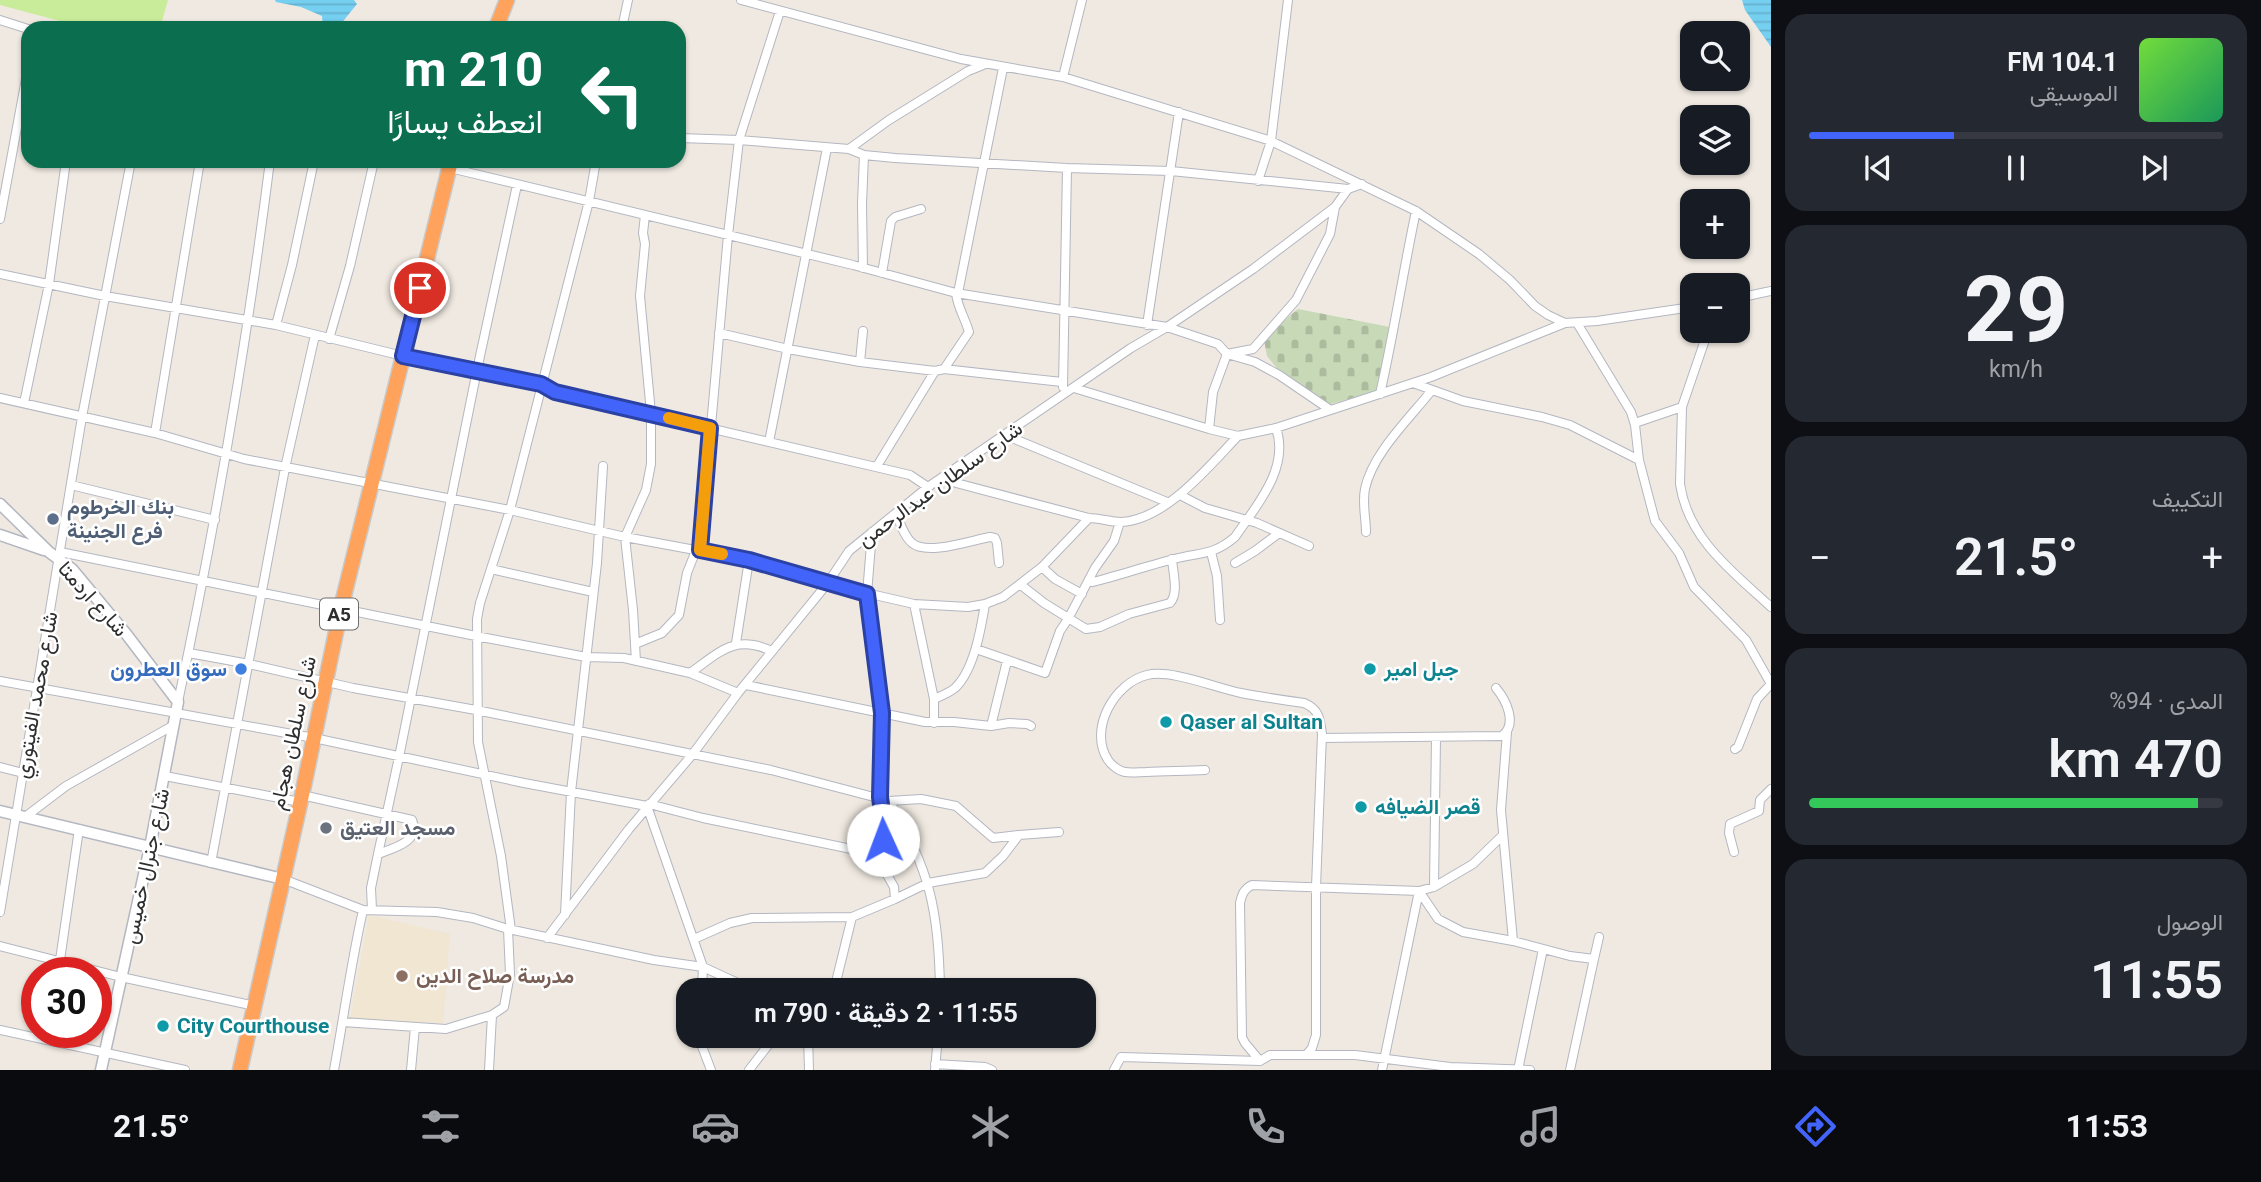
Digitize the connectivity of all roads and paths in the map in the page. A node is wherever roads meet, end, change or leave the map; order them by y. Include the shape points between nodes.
1 (507, 0) edge
2 (628, 0) edge
3 (741, 0) edge
4 (1082, 0) edge
5 (1288, 0) edge
6 (780, 11) junction
7 (0, 20) edge
8 (499, 21) edge
9 (624, 21) edge
10 (21, 27) edge
11 (990, 66) junction
12 (1003, 68) junction
13 (1063, 78) junction
14 (21, 106) edge
15 (1179, 112) junction
16 (686, 138) edge
17 (739, 140) junction
18 (1271, 141) junction
19 (827, 148) junction
20 (849, 149) junction
21 (864, 156) junction
22 (985, 162) junction
23 (65, 168) edge
24 (130, 168) edge
25 (199, 168) edge
26 (269, 168) edge
27 (313, 168) edge
28 (372, 168) edge
29 (449, 168) edge
30 (463, 168) edge
31 (595, 168) edge
32 (1067, 168) junction
33 (1171, 172) junction
34 (1258, 181) junction
35 (1362, 184) junction
36 (517, 185) junction
37 (1348, 189) junction
38 (589, 201) junction
39 (1335, 207) junction
40 (921, 209) dead end
41 (1416, 211) junction
42 (645, 215) junction
43 (0, 219) edge
44 (728, 235) junction
45 (806, 255) junction
46 (863, 268) junction
47 (883, 273) junction
48 (0, 274) edge
49 (49, 284) junction
50 (1771, 290) edge
51 (957, 293) junction
52 (1750, 295) edge
53 (105, 296) junction
54 (175, 309) junction
55 (1680, 309) edge
56 (1064, 312) junction
57 (248, 321) junction
58 (1565, 323) junction
59 (1577, 323) junction
60 (1147, 325) junction
61 (276, 326) junction
62 (1167, 327) junction
63 (863, 331) dead end
64 (719, 333) junction
65 (315, 335) junction
66 (329, 339) junction
67 (1704, 343) edge
68 (788, 349) junction
69 (1227, 354) junction
70 (403, 356) junction
71 (860, 362) junction
72 (477, 370) junction
73 (940, 370) junction
74 (1062, 382) junction
75 (1413, 383) junction
76 (541, 384) junction
77 (1074, 388) junction
78 (1432, 390) junction
79 (1063, 394) junction
80 (1380, 394) junction
81 (0, 398) edge
82 (23, 403) junction
83 (1682, 407) junction
84 (1329, 409) junction
85 (651, 414) junction
86 (82, 416) junction
87 (1635, 423) junction
88 (710, 428) junction
89 (1276, 428) junction
90 (1209, 429) junction
91 (155, 433) junction
92 (1005, 435) junction
93 (1238, 436) junction
94 (769, 442) junction
95 (227, 455) junction
96 (1639, 460) junction
97 (603, 466) dead end
98 (877, 466) junction
99 (285, 468) junction
100 (942, 480) junction
101 (371, 483) junction
102 (71, 485) junction
103 (928, 487) junction
104 (1180, 495) junction
105 (451, 500) junction
106 (1167, 502) junction
107 (0, 504) edge
108 (510, 510) junction
109 (896, 513) junction
110 (1089, 518) junction
111 (1247, 519) junction
112 (215, 520) junction
113 (1120, 522) junction
114 (599, 531) junction
115 (872, 532) junction
116 (1366, 532) dead end
117 (1279, 533) junction
118 (0, 535) edge
119 (625, 537) junction
120 (1309, 546) dead end
121 (700, 550) junction
122 (1211, 552) junction
123 (56, 555) junction
124 (1172, 559) junction
125 (749, 560) junction
126 (999, 563) dead end
127 (1235, 563) dead end
128 (1042, 567) junction
129 (492, 569) junction
130 (203, 580) junction
131 (1088, 582) junction
132 (827, 584) junction
133 (1021, 585) junction
134 (262, 592) junction
135 (593, 592) junction
136 (867, 594) junction
137 (1082, 594) junction
138 (914, 604) junction
139 (985, 604) junction
140 (1771, 607) edge
141 (341, 608) junction
142 (1069, 619) junction
143 (1220, 620) dead end
144 (426, 625) junction
145 (476, 636) junction
146 (736, 643) junction
147 (635, 644) junction
148 (976, 649) junction
149 (772, 651) junction
150 (189, 653) junction
151 (586, 657) junction
152 (636, 661) junction
153 (1007, 661) junction
154 (249, 664) junction
155 (1768, 669) edge
156 (690, 673) junction
157 (0, 681) edge
158 (325, 681) junction
159 (1771, 684) edge
160 (746, 685) junction
161 (1496, 688) dead end
162 (37, 689) junction
163 (738, 694) junction
164 (411, 698) junction
165 (934, 699) junction
166 (177, 707) junction
167 (476, 710) junction
168 (882, 713) junction
169 (934, 723) junction
170 (237, 724) junction
171 (174, 726) junction
172 (991, 726) junction
173 (1031, 726) dead end
174 (577, 732) junction
175 (1507, 732) junction
176 (1436, 737) junction
177 (314, 738) junction
178 (1322, 738) junction
179 (1735, 749) dead end
180 (692, 755) junction
181 (399, 757) junction
182 (0, 767) edge
183 (1205, 771) dead end
184 (23, 773) junction
185 (486, 775) junction
186 (165, 776) junction
187 (226, 787) junction
188 (1771, 789) edge
189 (571, 792) junction
190 (880, 797) junction
191 (301, 799) junction
192 (890, 801) junction
193 (648, 805) junction
194 (0, 811) edge
195 (387, 813) junction
196 (21, 816) junction
197 (79, 829) junction
198 (1059, 832) dead end
199 (1018, 835) junction
200 (1503, 835) junction
201 (150, 847) junction
202 (1734, 852) dead end
203 (378, 854) junction
204 (880, 855) junction
205 (211, 863) junction
206 (3, 875) edge
207 (283, 879) junction
208 (928, 883) junction
209 (1316, 887) junction
210 (1434, 887) junction
211 (1419, 891) junction
212 (895, 899) junction
213 (368, 910) junction
214 (0, 912) edge
215 (565, 915) junction
216 (852, 917) junction
217 (510, 929) junction
218 (1599, 937) dead end
219 (547, 938) junction
220 (694, 939) junction
221 (1513, 941) junction
222 (0, 946) edge
223 (1543, 949) junction
224 (47, 957) edge
225 (60, 957) edge
226 (1594, 959) junction
227 (703, 967) junction
228 (112, 974) edge
229 (121, 977) junction
230 (703, 978) edge
231 (726, 978) edge
232 (837, 978) edge
233 (939, 978) edge
234 (255, 1006) junction
235 (492, 1015) junction
236 (343, 1022) junction
237 (415, 1027) junction
238 (0, 1030) edge
239 (703, 1048) edge
240 (766, 1048) edge
241 (808, 1048) edge
242 (937, 1048) edge
243 (105, 1052) junction
244 (1307, 1054) junction
245 (1385, 1058) junction
246 (1259, 1065) edge
247 (935, 1067) edge
248 (1450, 1068) edge
249 (1518, 1069) edge
250 (101, 1070) edge
251 (185, 1070) edge
252 (240, 1070) edge
253 (334, 1070) edge
254 (411, 1070) edge
255 (489, 1070) edge
256 (711, 1070) edge
257 (749, 1070) edge
258 (809, 1070) edge
259 (992, 1070) edge
260 (1114, 1070) edge
261 (1382, 1070) edge
262 (1530, 1070) edge
263 (1570, 1070) edge

1 - 8 highway
2 - 9 street
3 - 6 street
4 - 13 street
5 - 18 street
6 - 11 street
6 - 17 street
7 - 10 street
11 - 12 street
11 - 20 street via 968,71
12 - 13 street
12 - 22 street
13 - 15 street
14 - 43 street
15 - 18 street
15 - 33 street
16 - 17 street
17 - 19 street
17 - 44 street
18 - 34 street
18 - 35 street
19 - 20 street
19 - 45 street
20 - 21 street
21 - 22 street
21 - 46 street
22 - 32 street
22 - 51 street
23 - 49 street
24 - 53 street, شارع محمد الفيتوري
25 - 54 street
26 - 57 street
27 - 61 street
28 - 66 street
29 - 70 highway, شارع سلطان هجام / A5
30 - 36 street
31 - 38 street
32 - 33 street
32 - 56 street
33 - 34 street
33 - 60 street
34 - 37 street
35 - 37 street
35 - 41 street
36 - 38 street
36 - 72 street
37 - 39 street, شارع سلطان عبدالرحمن
38 - 42 street
38 - 76 street
39 - 62 street, شارع سلطان عبدالرحمن
39 - 69 street via 1330,234 1296,300 1253,348
40 - 47 street via 891,220
41 - 58 street via 1479,254 1548,316
41 - 80 street
42 - 44 street
42 - 85 street via 640,296
44 - 45 street
44 - 64 street
45 - 46 street
45 - 68 street
46 - 47 street
47 - 51 street
48 - 49 street
49 - 53 street
49 - 82 street
50 - 52 street
51 - 56 street
51 - 73 street via 969,332
53 - 54 street
53 - 86 street, شارع محمد الفيتوري
54 - 57 street
54 - 91 street
55 - 59 street
56 - 60 street
56 - 74 street
57 - 61 street
57 - 95 street
58 - 59 street
58 - 75 street
59 - 87 street
60 - 62 street
61 - 65 street
62 - 69 street via 1218,344
62 - 77 street, شارع سلطان عبدالرحمن
63 - 71 street
64 - 68 street
64 - 88 street
65 - 66 street
65 - 99 street
66 - 70 street
67 - 83 street
68 - 71 street
68 - 94 street
69 - 84 street via 1255,362
69 - 90 street via 1213,392
70 - 72 street
70 - 101 highway, شارع سلطان هجام / A5
71 - 73 street
72 - 76 street
72 - 105 street
73 - 74 street
73 - 98 street
74 - 79 street
75 - 78 street
75 - 80 street
76 - 85 street via 555,392
76 - 108 street
77 - 79 street, شارع سلطان عبدالرحمن
77 - 90 street
78 - 96 street via 1570,425
78 - 116 street via 1372,467 1364,495
79 - 92 street, شارع سلطان عبدالرحمن
80 - 84 street
81 - 82 street
82 - 86 street
83 - 87 street
83 - 140 street via 1680,484 1685,504 1717,558
84 - 89 street
85 - 88 street
85 - 119 street via 649,480
86 - 91 street
86 - 102 street, شارع محمد الفيتوري
87 - 96 street
88 - 94 street
88 - 121 street
89 - 93 street
89 - 111 street via 1280,440 1277,469
90 - 93 street
91 - 95 street
92 - 100 street, شارع سلطان عبدالرحمن
92 - 106 street
93 - 104 street
94 - 98 street
95 - 99 street
95 - 112 street
96 - 155 street via 1655,521 1679,553 1694,587
97 - 114 street
98 - 103 street via 910,475
99 - 101 street
99 - 134 street
100 - 103 street, شارع سلطان عبدالرحمن
100 - 110 street
101 - 105 street
101 - 141 highway, شارع سلطان هجام / A5
102 - 112 street
102 - 123 street, شارع محمد الفيتوري
103 - 109 street, شارع سلطان عبدالرحمن
104 - 106 street
104 - 111 street via 1205,508
105 - 108 street
105 - 144 street
106 - 113 street via 1151,515
107 - 123 main road, شارع اردمتا
108 - 114 street
108 - 129 street
109 - 115 street, شارع سلطان عبدالرحمن
109 - 126 street via 917,547 995,538
110 - 113 street
110 - 128 street
111 - 117 street
111 - 122 street via 1235,537
112 - 130 street
113 - 131 street via 1114,541
114 - 119 street
114 - 135 street
115 - 132 street, شارع سلطان عبدالرحمن via 849,551
115 - 136 street
117 - 120 street
117 - 127 street
118 - 123 main road
119 - 121 street
119 - 147 street
121 - 125 street
121 - 147 street via 687,573 679,615 662,633
122 - 124 street
122 - 143 street
123 - 130 street
123 - 162 street, شارع محمد الفيتوري
123 - 166 main road, شارع اردمتا via 127,635
124 - 131 street
124 - 142 street via 1175,594 1170,603 1093,629
125 - 132 street
125 - 146 street
128 - 133 street
128 - 137 street
129 - 135 street
129 - 145 street via 480,603
130 - 134 street
130 - 150 street
131 - 137 street
132 - 136 street
132 - 149 street, شارع سلطان عبدالرحمن
133 - 139 street
133 - 142 street
134 - 141 street
134 - 154 street
135 - 151 street
136 - 138 street
136 - 168 street
137 - 142 street
138 - 139 street
138 - 165 street
139 - 148 street
141 - 144 street
141 - 158 highway, شارع سلطان هجام / A5
142 - 153 street via 1055,641 1045,673
144 - 145 street
144 - 164 street
145 - 151 street
145 - 167 street
146 - 149 street
146 - 156 street
147 - 152 street
148 - 153 street
148 - 165 street via 955,688
149 - 160 street, شارع سلطان عبدالرحمن
150 - 154 street
150 - 166 street
151 - 152 street
151 - 174 street
152 - 156 street
153 - 172 street
154 - 158 street
154 - 170 street
155 - 159 street
156 - 163 street
157 - 162 street
158 - 164 street
158 - 177 highway, شارع سلطان هجام / A5
159 - 179 street via 1757,698
160 - 163 street, شارع سلطان عبدالرحمن
160 - 168 street
161 - 175 street via 1508,707
162 - 166 street
162 - 184 street, شارع محمد الفيتوري
163 - 180 street, شارع سلطان عبدالرحمن
164 - 167 street
164 - 181 street
165 - 169 street
166 - 170 street
166 - 171 main road, شارع جنرال خميس
167 - 174 street
167 - 185 street
168 - 169 street
168 - 190 street
169 - 172 street
170 - 177 street
170 - 187 street
171 - 186 main road, شارع جنرال خميس
171 - 196 street
172 - 173 street
174 - 180 street
174 - 189 street
175 - 176 street via 1502,736
175 - 200 street
176 - 178 street
176 - 210 street
177 - 181 street
177 - 191 highway, شارع سلطان هجام / A5
178 - 183 street via 1319,715 1304,703 1158,674 1145,675 1118,693 1101,729 1100,741 1110,764 1124,772
178 - 209 street
180 - 190 street
180 - 193 street, شارع سلطان عبدالرحمن
181 - 185 street
181 - 195 street
182 - 184 street
184 - 196 street, شارع محمد الفيتوري
185 - 189 street
185 - 217 street
186 - 187 street
186 - 201 main road, شارع جنرال خميس
187 - 191 street
187 - 205 street
188 - 202 street via 1760,800 1759,811 1730,824
189 - 193 street
189 - 215 street
190 - 192 street
190 - 204 street via 884,828
191 - 195 street
191 - 207 highway, شارع سلطان هجام / A5
192 - 199 street via 920,799 956,807 993,838
192 - 208 street
193 - 204 street
193 - 215 street, شارع سلطان عبدالرحمن
193 - 220 street
194 - 196 main road
195 - 203 street
195 - 203 street via 412,820 414,834 409,841
196 - 197 main road
196 - 206 street, شارع محمد الفيتوري
197 - 201 main road
197 - 225 street
198 - 199 street
199 - 208 street via 985,873
200 - 210 street via 1474,864
200 - 221 street
201 - 205 main road
201 - 229 main road, شارع جنرال خميس
203 - 213 street
204 - 212 street
205 - 207 main road
206 - 214 street, شارع محمد الفيتوري
207 - 213 street
207 - 234 highway, شارع سلطان هجام / A5
208 - 212 street
208 - 233 street
209 - 211 street
209 - 244 street via 1316,1035
209 - 246 street via 1252,885 1242,893 1242,1037
210 - 211 street
211 - 221 street via 1438,919 1463,932
211 - 245 street
212 - 216 street
213 - 217 street via 437,912
213 - 236 street via 351,959
215 - 219 street, شارع سلطان عبدالرحمن
216 - 220 street via 752,918
216 - 232 street
217 - 219 street
217 - 235 street via 504,1007
218 - 226 street
219 - 227 street
220 - 227 street
221 - 223 street
222 - 224 street
223 - 226 street
223 - 249 street
226 - 263 street
227 - 230 street
227 - 231 street
228 - 229 street
229 - 234 street
229 - 243 main road, شارع جنرال خميس
234 - 252 highway, شارع سلطان هجام / A5
235 - 237 street via 446,1029
235 - 255 street
236 - 237 street
236 - 253 street
237 - 254 street
238 - 243 street
239 - 256 street
240 - 257 street
241 - 258 street
242 - 247 street
243 - 250 main road, شارع جنرال خميس
243 - 251 street
244 - 245 street
244 - 246 street via 1269,1055
245 - 248 street
245 - 261 street
246 - 260 street via 1121,1057
247 - 259 street
248 - 249 street
249 - 262 street

